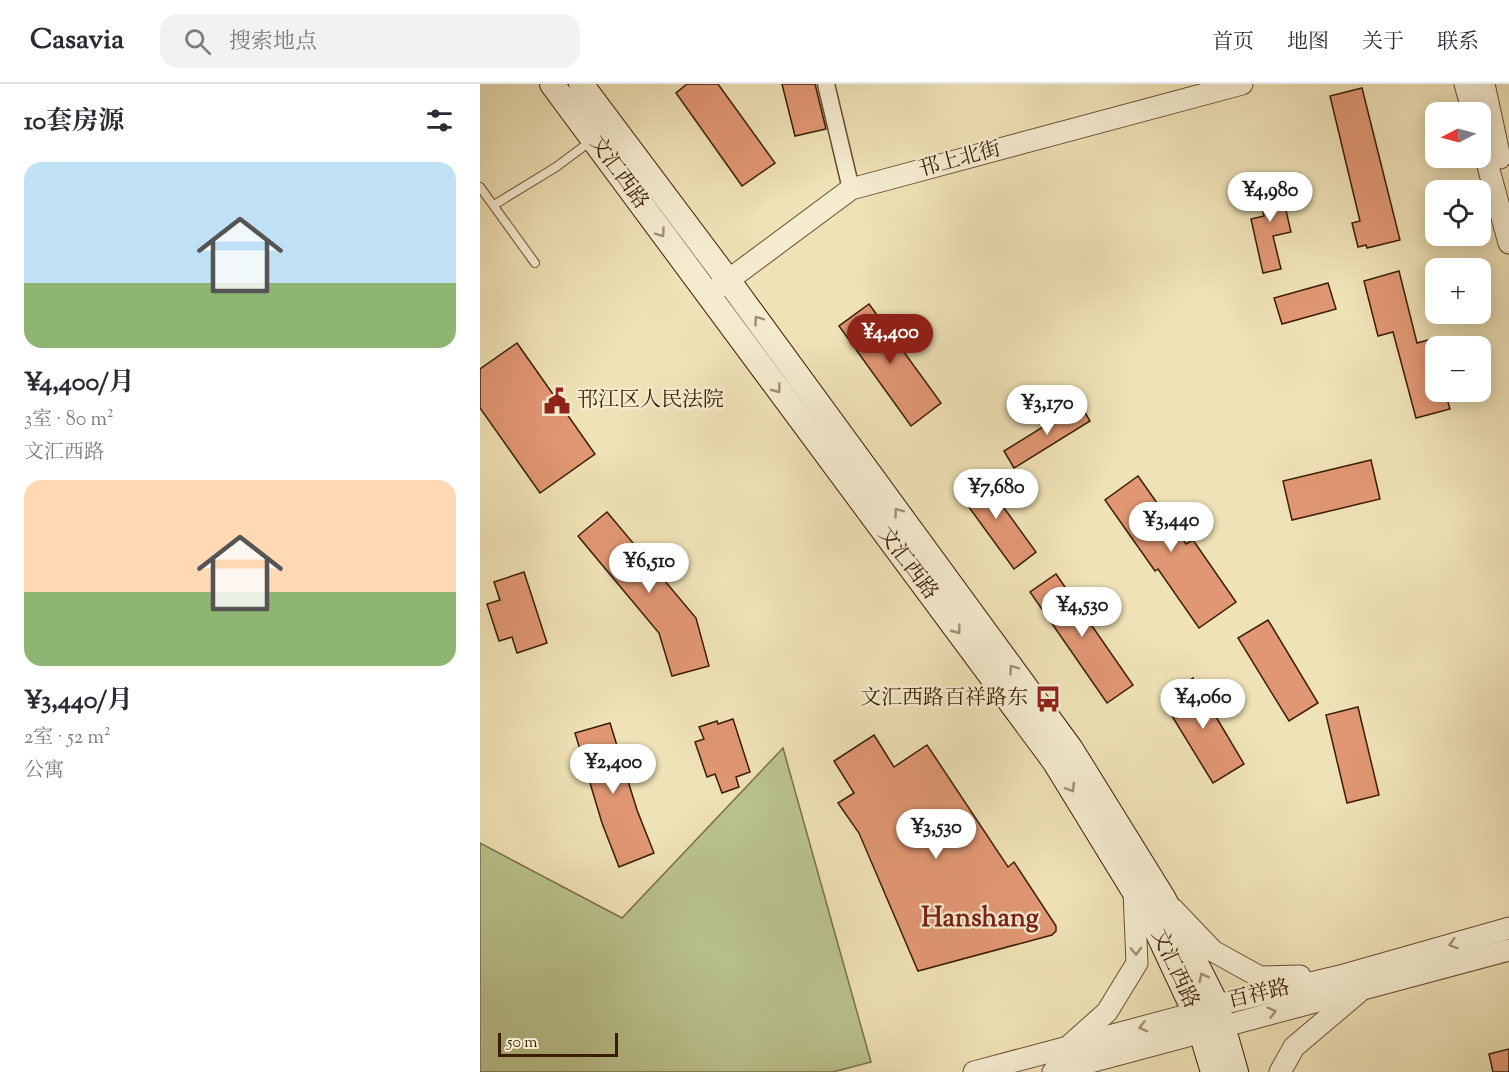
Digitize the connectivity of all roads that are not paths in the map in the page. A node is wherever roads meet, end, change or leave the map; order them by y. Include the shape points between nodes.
1 (552, 84) edge
2 (582, 84) edge
3 (826, 84) edge
4 (1242, 84) edge
5 (1466, 84) edge
6 (1484, 84) edge
7 (1470, 102) edge
8 (593, 139) junction
9 (1488, 168) edge
10 (480, 187) edge
11 (851, 189) junction
12 (1509, 191) edge
13 (494, 205) junction
14 (1509, 243) edge
15 (535, 263) dead end
16 (728, 280) junction
17 (707, 296) junction
18 (1134, 892) junction
19 (1164, 899) junction
20 (1509, 928) edge
21 (1509, 950) edge
22 (1340, 976) junction
23 (1364, 988) junction
24 (1209, 1019) junction
25 (1071, 1057) junction
26 (974, 1072) edge
27 (1053, 1072) edge
28 (1117, 1072) edge
29 (1213, 1072) edge
30 (1236, 1072) edge
31 (1280, 1072) edge

1 - 8 main road, 文汇西路
2 - 16 main road, 文汇西路
3 - 11 street
4 - 11 street, 邗上北街
5 - 7 street
6 - 12 street
8 - 13 lane
8 -> 17 main road, 文汇西路
9 - 14 street
10 - 13 lane
11 - 16 street, 邗上北街
13 - 15 lane
16 - 17 street, 邗上北街
19 -> 16 main road, 文汇西路 via 1071,749
17 -> 18 main road, 文汇西路 via 1054,761
18 - 24 main road, 文汇西路
18 -> 25 street via 1137,963 1107,1012
19 - 22 street via 1213,951 1260,977
24 -> 19 main road, 文汇西路
20 -> 22 street, 百祥路
21 - 23 street, 百祥路
22 - 24 street, 百祥路
24 -> 23 street, 百祥路
23 - 31 street via 1294,1047
24 - 25 street, 百祥路
24 - 29 main road, 文汇西路
24 - 30 main road, 文汇西路
25 - 26 street, 百祥路
25 - 27 street, 百祥路
25 - 28 street

